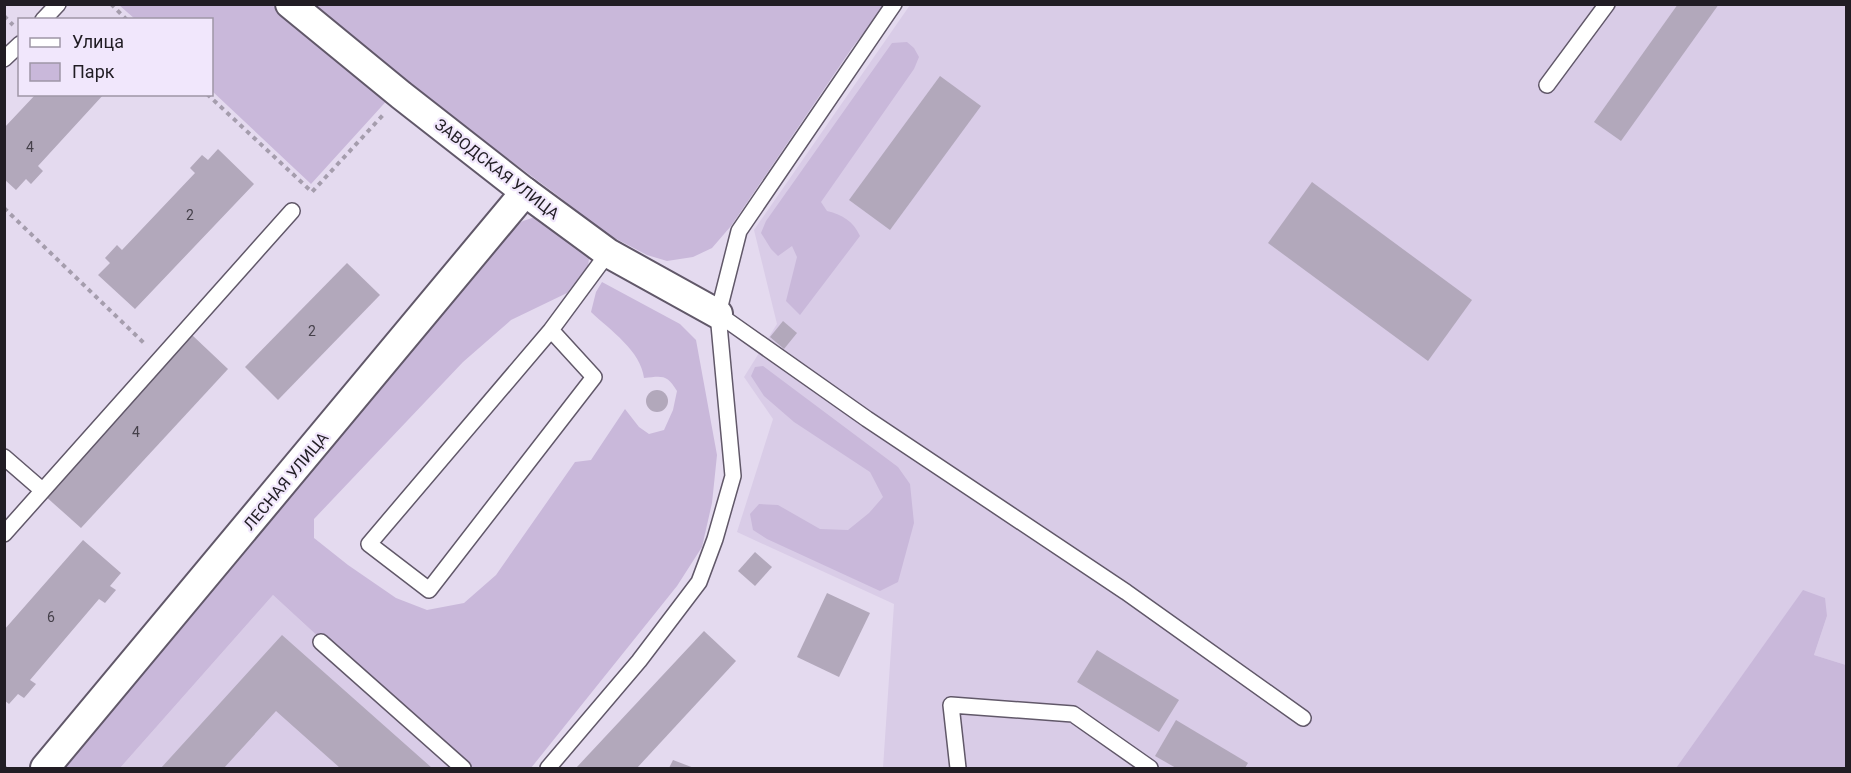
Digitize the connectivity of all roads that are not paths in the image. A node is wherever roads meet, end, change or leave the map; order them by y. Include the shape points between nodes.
1 (58, 4) edge
2 (290, 4) edge
3 (894, 4) edge
4 (1607, 4) edge
5 (45, 18) edge
6 (18, 46) edge
7 (4, 59) edge
8 (1547, 85) dead end
9 (525, 192) junction
10 (292, 211) dead end
11 (608, 253) junction
12 (718, 314) junction
13 (551, 330) junction
14 (4, 457) edge
15 (42, 490) junction
16 (4, 534) edge
17 (321, 642) dead end
18 (1303, 718) dead end
19 (45, 768) edge
20 (463, 768) edge
21 (548, 768) edge
22 (958, 768) edge
23 (1149, 768) edge

1 - 5 lane
2 - 9 street, ЗАВОДСКАЯ УЛИЦА
3 - 12 lane via 739,231
4 - 8 lane
6 - 7 lane
9 - 11 street, ЗАВОДСКАЯ УЛИЦА
9 - 19 street, ЛЕСНАЯ УЛИЦА
10 - 15 lane
11 - 12 street, ЗАВОДСКАЯ УЛИЦА
11 - 13 lane
12 - 18 lane via 1126,592
12 - 21 lane via 733,476 703,572 639,661
13 - 13 lane via 369,544 429,590 594,377
14 - 15 lane
15 - 16 lane
17 - 20 lane
22 - 23 lane via 951,705 1073,714

